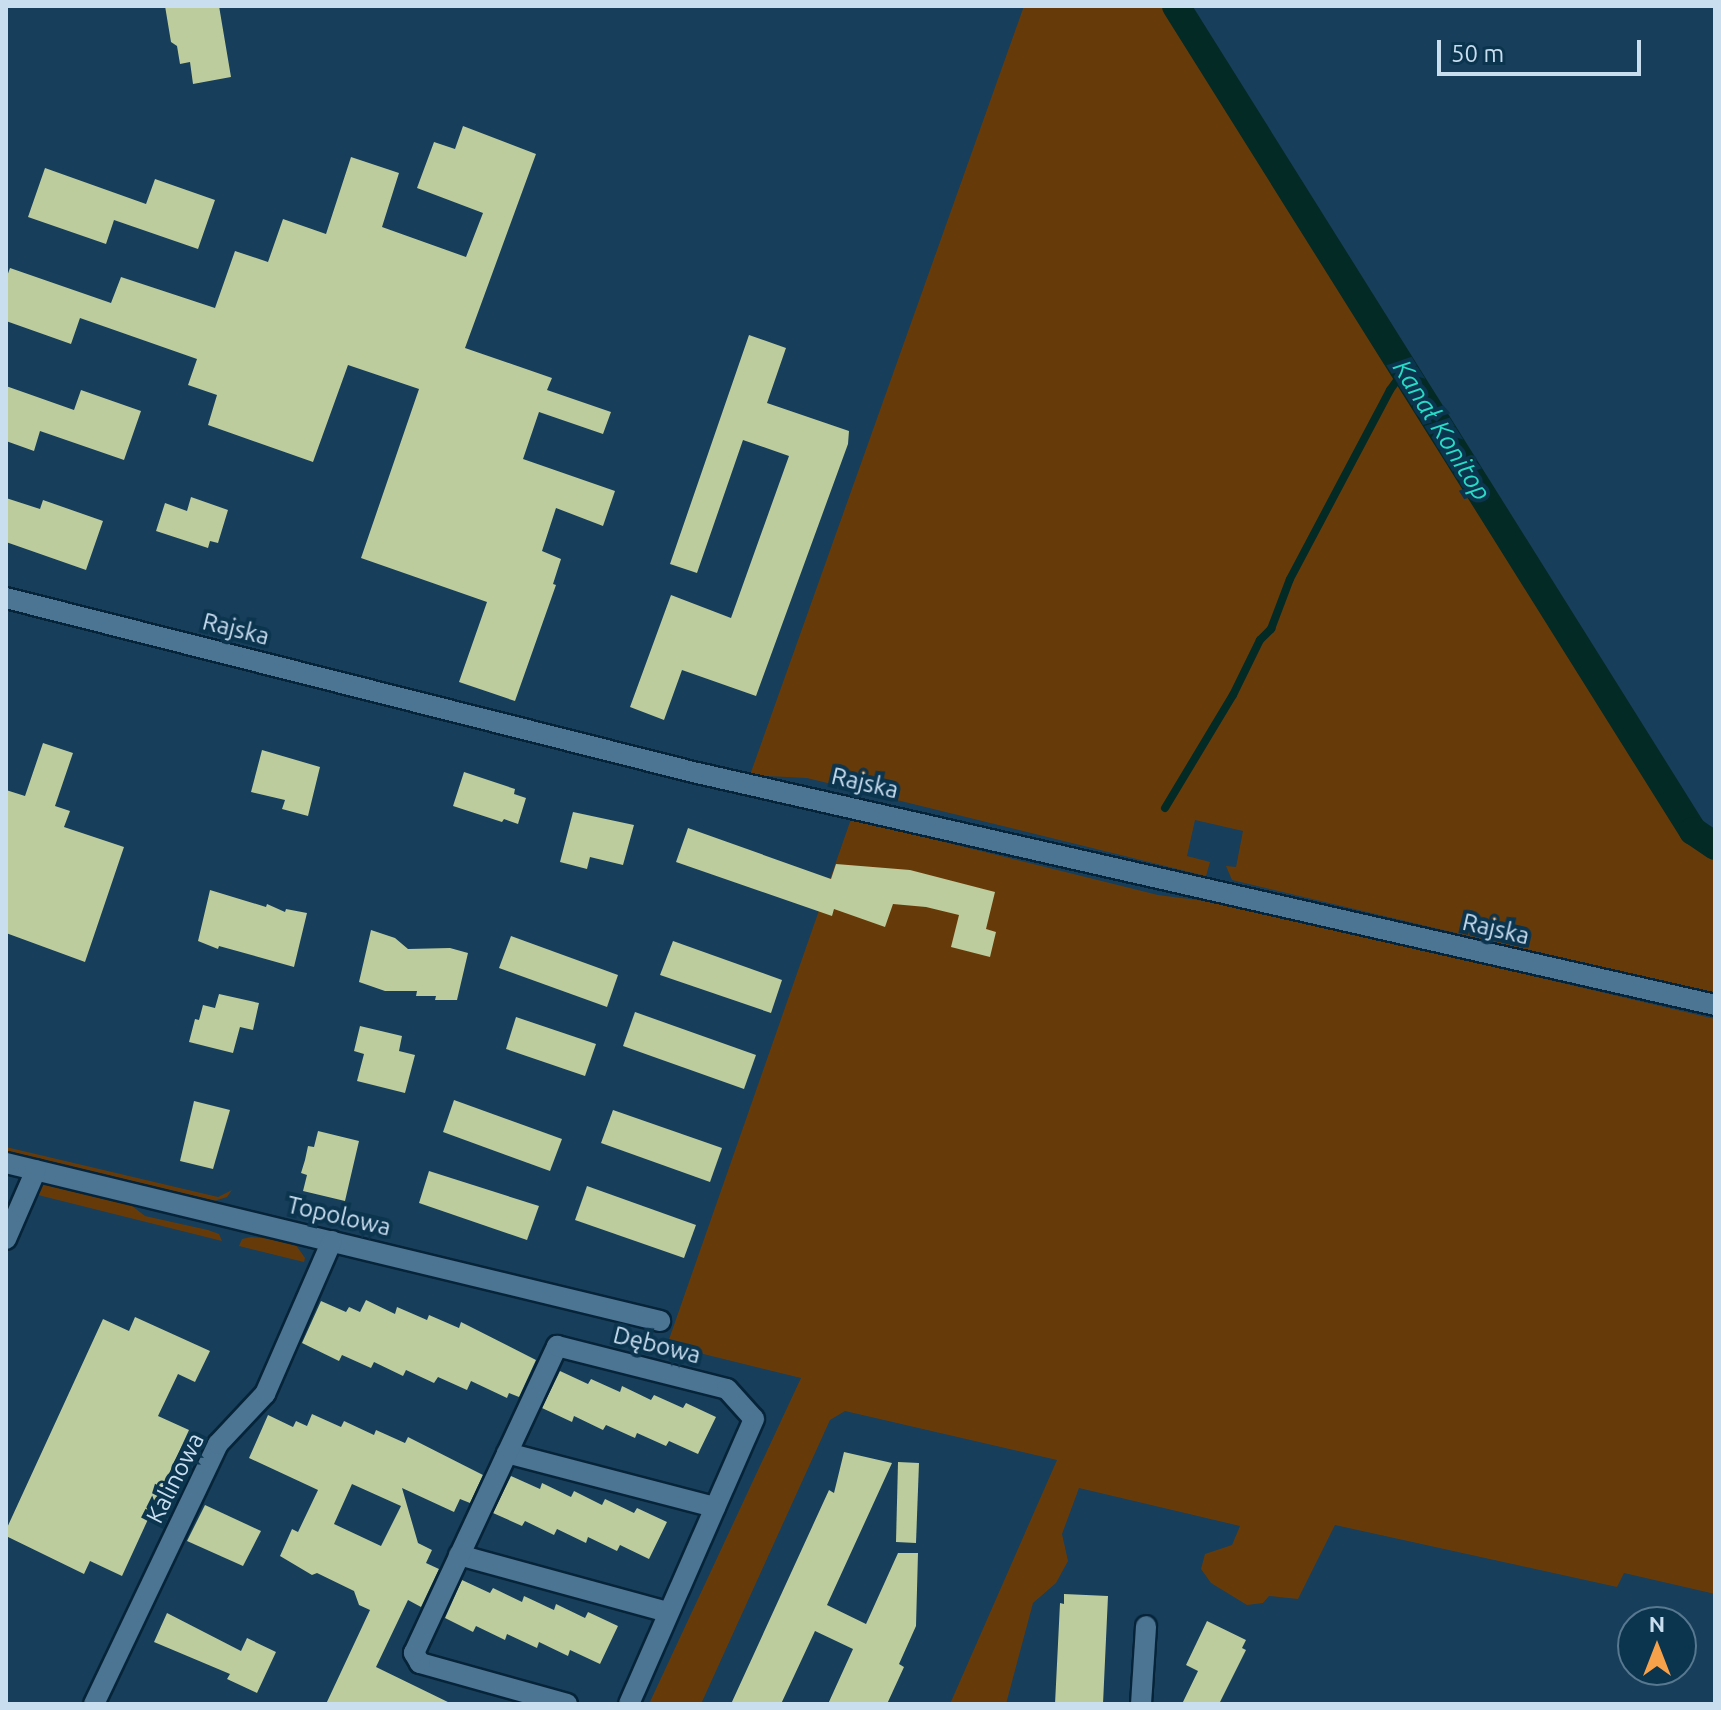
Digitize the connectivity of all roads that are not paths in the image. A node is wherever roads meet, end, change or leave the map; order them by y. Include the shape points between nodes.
1 (6, 598) edge
2 (1715, 1005) edge
3 (6, 1163) edge
4 (36, 1170) junction
5 (6, 1239) edge
6 (332, 1241) junction
7 (660, 1321) dead end
8 (507, 1453) junction
9 (715, 1507) junction
10 (459, 1555) junction
11 (667, 1612) junction
12 (1146, 1626) dead end
13 (94, 1704) edge
14 (567, 1704) edge
15 (629, 1704) edge
16 (1141, 1704) edge

1 - 2 street, Rajska via 693,772
3 - 4 street, Topolowa
4 - 5 street
4 - 6 street, Topolowa
6 - 7 street, Topolowa
6 - 13 street, Kalinowa via 265,1394 218,1444
8 - 9 street
8 - 9 street, Dębowa via 557,1346 727,1389 754,1419
8 - 10 street, Dębowa
9 - 11 street, Dębowa
10 - 11 street
10 - 14 street, Dębowa via 414,1653 420,1663
11 - 15 street, Dębowa
12 - 16 street

